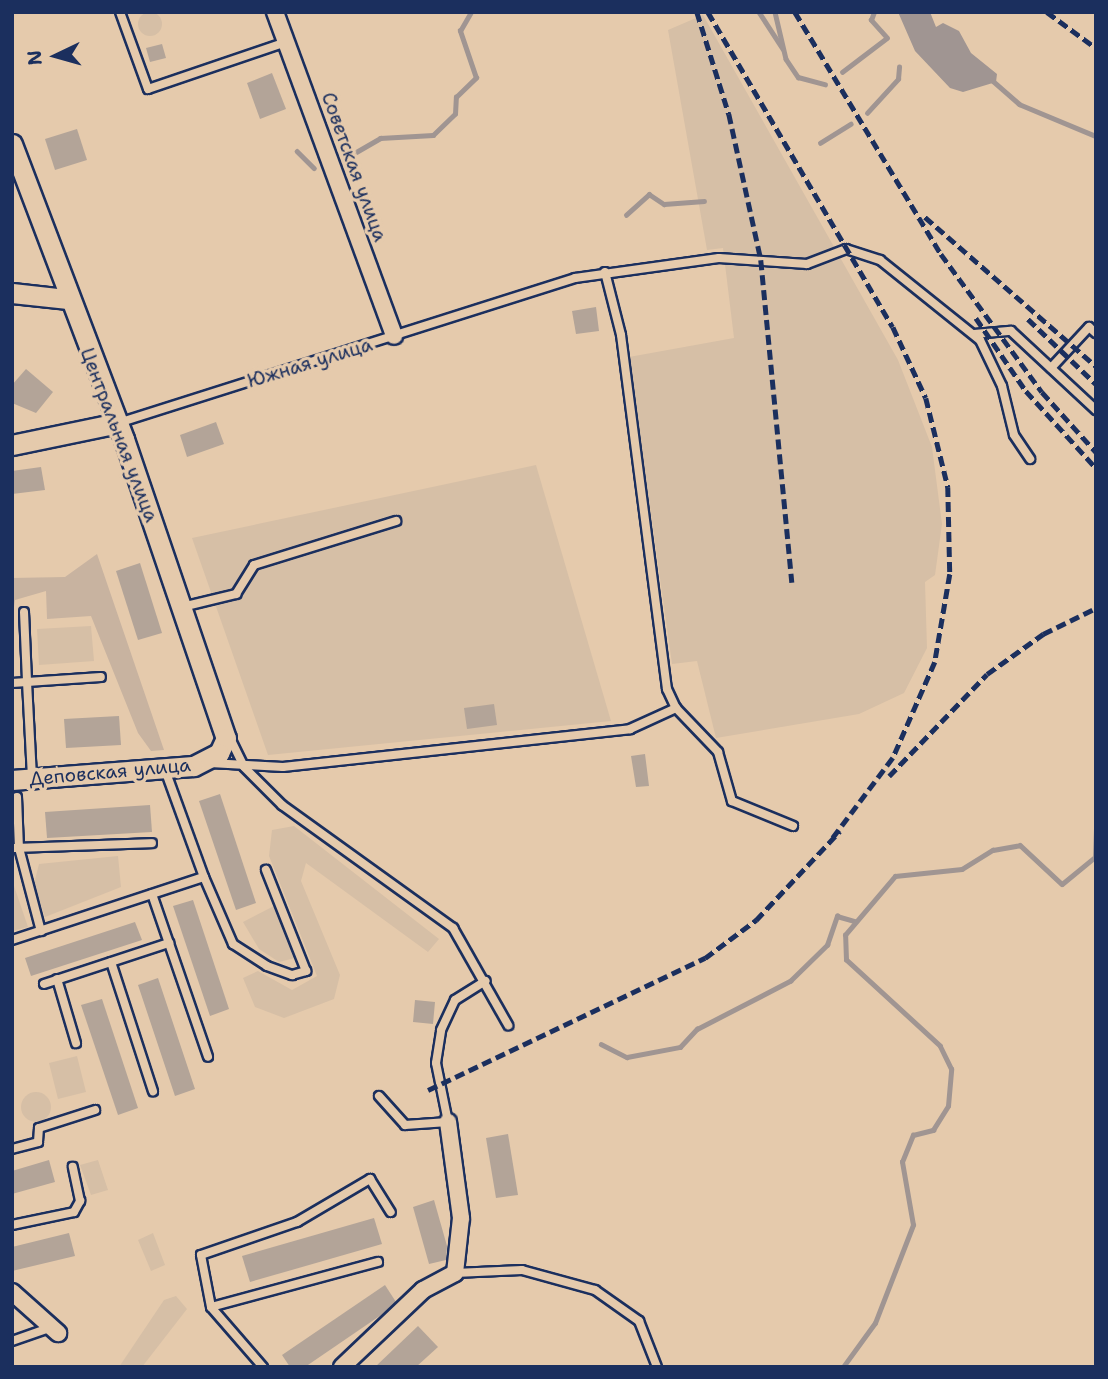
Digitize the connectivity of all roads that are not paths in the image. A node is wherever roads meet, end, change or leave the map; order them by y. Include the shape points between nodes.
1 (120, 12) edge
2 (275, 12) edge
3 (286, 42) junction
4 (12, 144) edge
5 (605, 272) junction
6 (12, 293) edge
7 (66, 299) junction
8 (1096, 333) edge
9 (974, 334) junction
10 (394, 336) junction
11 (1051, 368) junction
12 (1096, 410) edge
13 (118, 423) junction
14 (12, 445) edge
15 (1030, 459) dead end
16 (396, 521) dead end
17 (182, 607) junction
18 (24, 612) dead end
19 (101, 677) dead end
20 (27, 682) junction
21 (12, 683) edge
22 (676, 708) junction
23 (225, 727) junction
24 (204, 763) junction
25 (244, 767) junction
26 (164, 768) junction
27 (20, 785) edge
28 (793, 826) dead end
29 (152, 842) dead end
30 (16, 848) edge
31 (266, 870) dead end
32 (204, 877) junction
33 (152, 894) junction
34 (40, 931) junction
35 (12, 940) edge
36 (169, 943) junction
37 (111, 962) junction
38 (57, 979) junction
39 (485, 981) junction
40 (44, 984) dead end
41 (508, 1025) dead end
42 (75, 1042) dead end
43 (208, 1057) dead end
44 (153, 1091) dead end
45 (379, 1096) dead end
46 (95, 1110) dead end
47 (448, 1122) junction
48 (12, 1149) edge
49 (73, 1167) dead end
50 (391, 1212) dead end
51 (12, 1225) edge
52 (377, 1262) dead end
53 (455, 1273) junction
54 (12, 1292) edge
55 (211, 1307) junction
56 (55, 1330) joint
57 (12, 1341) edge
58 (263, 1367) edge
59 (342, 1367) edge
60 (657, 1367) edge

1 - 3 lane via 148,89
2 - 3 street, Советская улица
3 - 10 street, Советская улица
4 - 7 street, Центральная улица
5 - 9 lane, Южная улица via 719,258 807,264 857,249 880,260
5 - 10 lane, Южная улица
5 - 22 lane via 621,334 664,676
6 - 7 street
7 - 13 street, Центральная улица
8 - 11 lane via 1089,327
9 - 11 lane via 1006,328
9 - 15 lane via 989,356 1014,435
10 - 13 lane, Южная улица
11 - 12 lane
13 - 14 street, Южная улица
13 - 17 street, Центральная улица
16 - 17 lane via 254,565 236,594
17 - 23 street, Центральная улица
18 - 20 lane
19 - 20 lane
20 - 21 lane
20 - 27 lane
22 - 25 lane via 630,729
22 - 28 lane via 718,752 732,801
23 - 24 street, Деповская улица via 223,747
23 - 25 lane
24 - 25 lane
24 - 26 street, Деповская улица
25 - 39 lane via 282,805 453,928
26 - 27 street, Деповская улица
26 - 32 lane
27 - 30 lane
29 - 30 lane
30 - 34 lane
31 - 32 lane via 306,971 292,975 233,944
32 - 33 lane
33 - 34 lane
33 - 36 lane
34 - 35 lane
36 - 37 lane
36 - 43 lane
37 - 38 lane
37 - 44 lane
38 - 40 lane
38 - 42 lane
39 - 41 lane
39 - 47 lane via 455,1000 441,1030 436,1063
45 - 47 lane via 405,1125
46 - 48 lane via 39,1128 38,1142
47 - 53 street via 461,1218
49 - 51 lane via 80,1201 74,1212
50 - 55 lane via 370,1179 297,1222 201,1255
52 - 55 lane
53 - 59 street via 423,1290
53 - 60 lane via 522,1270 596,1290 639,1321
54 - 56 street
55 - 58 lane
56 - 57 lane

